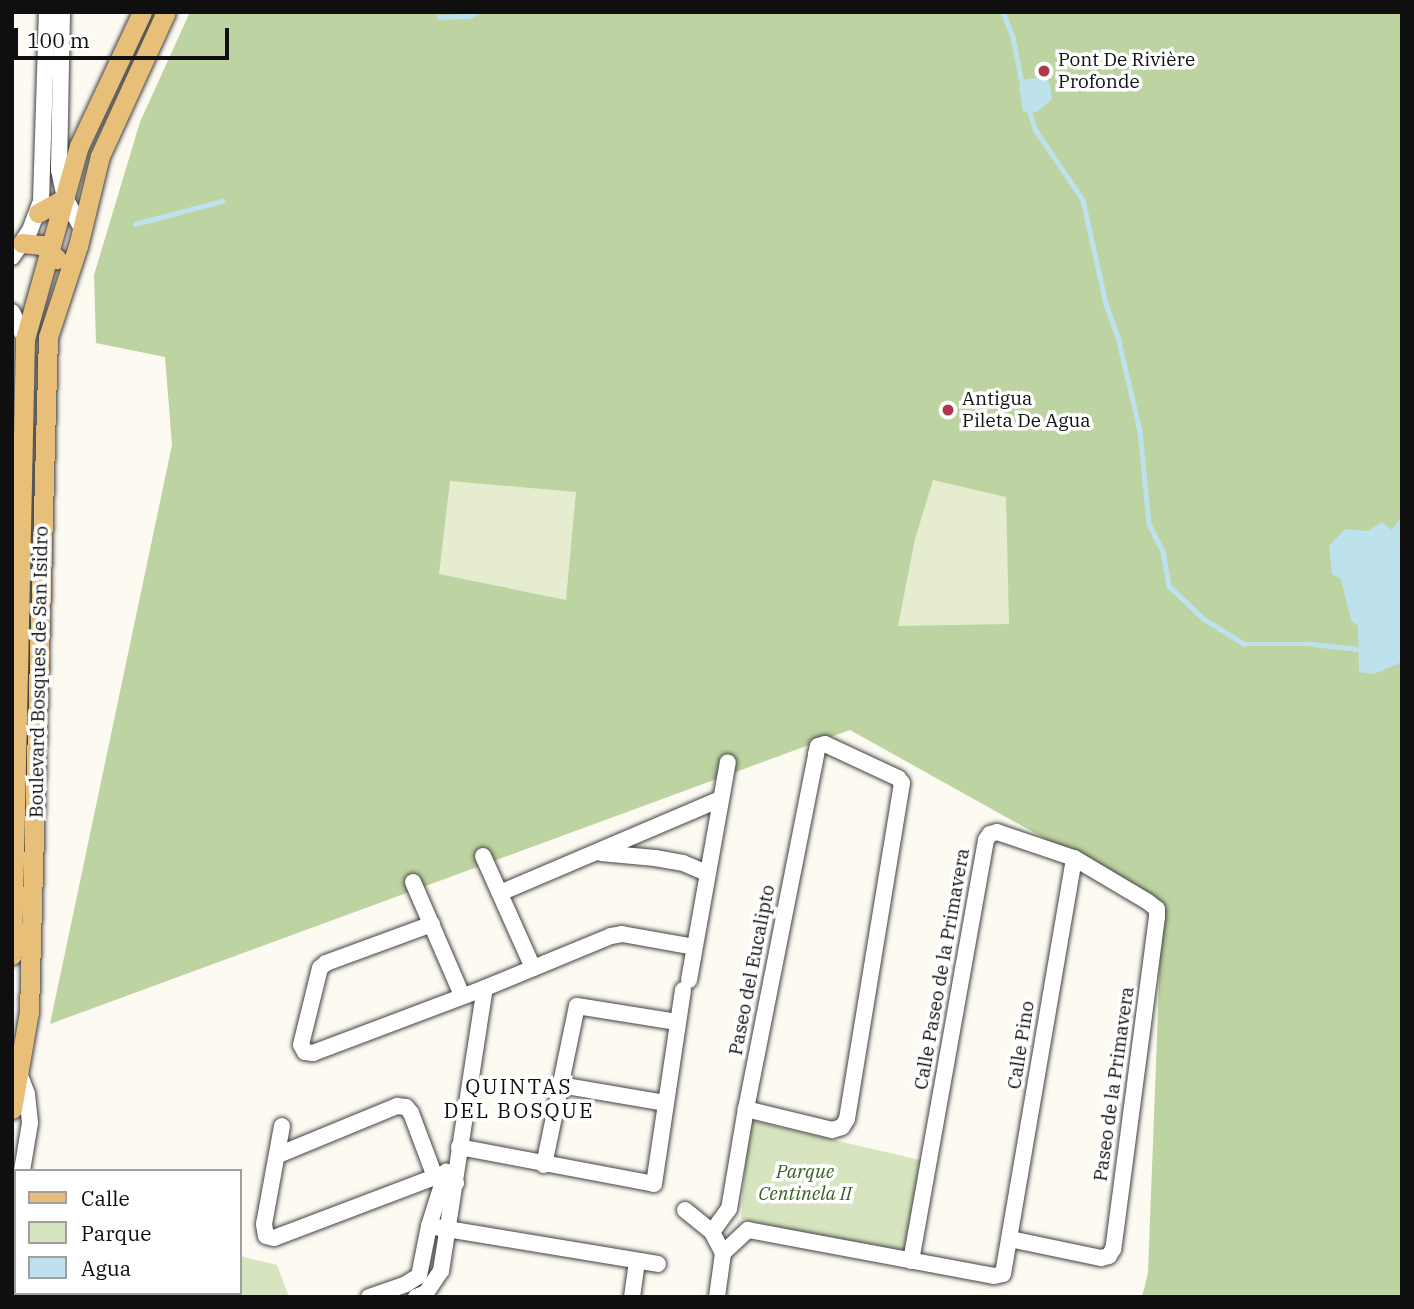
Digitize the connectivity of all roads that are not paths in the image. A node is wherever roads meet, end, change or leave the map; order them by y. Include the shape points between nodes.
1 (47, 12) edge
2 (62, 12) edge
3 (142, 12) edge
4 (166, 12) edge
5 (65, 198) junction
6 (38, 213) junction
7 (82, 229) junction
8 (17, 250) edge
9 (51, 252) junction
10 (69, 274) junction
11 (12, 312) edge
12 (21, 342) edge
13 (16, 557) edge
14 (728, 762) dead end
15 (720, 799) junction
16 (598, 852) junction
17 (484, 856) dead end
18 (1074, 858) junction
19 (708, 873) junction
20 (413, 882) dead end
21 (500, 892) junction
22 (1157, 917) joint
23 (432, 924) junction
24 (694, 947) junction
25 (12, 955) edge
26 (533, 968) junction
27 (485, 988) junction
28 (462, 995) junction
29 (677, 1022) junction
30 (19, 1073) junction
31 (560, 1084) junction
32 (666, 1103) junction
33 (12, 1109) edge
34 (746, 1109) junction
35 (282, 1126) dead end
36 (458, 1153) junction
37 (278, 1155) junction
38 (544, 1165) junction
39 (22, 1169) edge
40 (445, 1180) junction
41 (729, 1209) junction
42 (685, 1210) dead end
43 (429, 1226) junction
44 (450, 1228) junction
45 (748, 1230) junction
46 (712, 1232) junction
47 (1010, 1239) junction
48 (723, 1253) junction
49 (637, 1261) junction
50 (911, 1261) junction
51 (659, 1264) dead end
52 (414, 1294) edge
53 (369, 1297) edge
54 (632, 1297) edge
55 (717, 1297) edge

1 - 6 street
2 - 5 street via 59,170
3 - 5 main road, Boulevard Bosques de San Isidro via 79,146
4 - 7 main road, Boulevard Bosques de San Isidro via 102,150
5 - 6 main road
5 - 7 street
5 - 9 main road, Boulevard Bosques de San Isidro
6 - 8 street
7 - 10 main road, Boulevard Bosques de San Isidro
8 - 9 main road via 42,245
9 - 10 main road
9 - 12 main road, Boulevard Bosques de San Isidro
10 - 30 main road, Boulevard Bosques de San Isidro via 48,337 46,358 36,847 29,1012
11 - 12 street
12 - 13 main road, Boulevard Bosques de San Isidro
13 - 25 main road, Boulevard Bosques de San Isidro
14 - 15 street
15 - 16 street
15 - 19 street
16 - 19 street via 665,859
16 - 21 street
17 - 21 street
18 - 22 street, Calle Paseo de la Primavera via 1148,902 1157,909
18 - 47 street, Calle Pino
18 - 50 street, Calle Paseo de la Primavera via 997,832 986,840
19 - 24 street
20 - 23 street
21 - 26 street
22 - 47 street, Paseo de la Primavera via 1109,1256
23 - 28 street
23 - 28 street via 326,962 320,968 301,1045 305,1052 313,1053
24 - 26 street via 622,934
24 - 29 street
26 - 27 street
27 - 28 street
27 - 36 street
29 - 31 street via 577,1006
29 - 32 street
30 - 33 main road, Boulevard Bosques de San Isidro
30 - 39 street, Boulevard Bosques de San Isidro via 30,1123
31 - 32 street
31 - 38 street
32 - 38 street via 654,1184
34 - 34 street, Paseo del Eucalipto via 816,754 818,746 825,744 902,783 847,1119 832,1130
34 - 41 street, Paseo del Eucalipto
35 - 37 street
36 - 38 street
36 - 40 street
37 - 40 street via 397,1106 406,1107
37 - 40 street via 264,1224 266,1236 274,1238
40 - 43 street
40 - 44 street
41 - 45 street
41 - 46 street
42 - 46 street
43 - 44 street
43 - 52 street
44 - 49 street
44 - 52 street via 441,1271 426,1293
45 - 48 street
45 - 50 street
46 - 48 street
47 - 50 street via 1003,1274 994,1276
48 - 55 street
49 - 51 street
49 - 54 street
52 - 53 street

